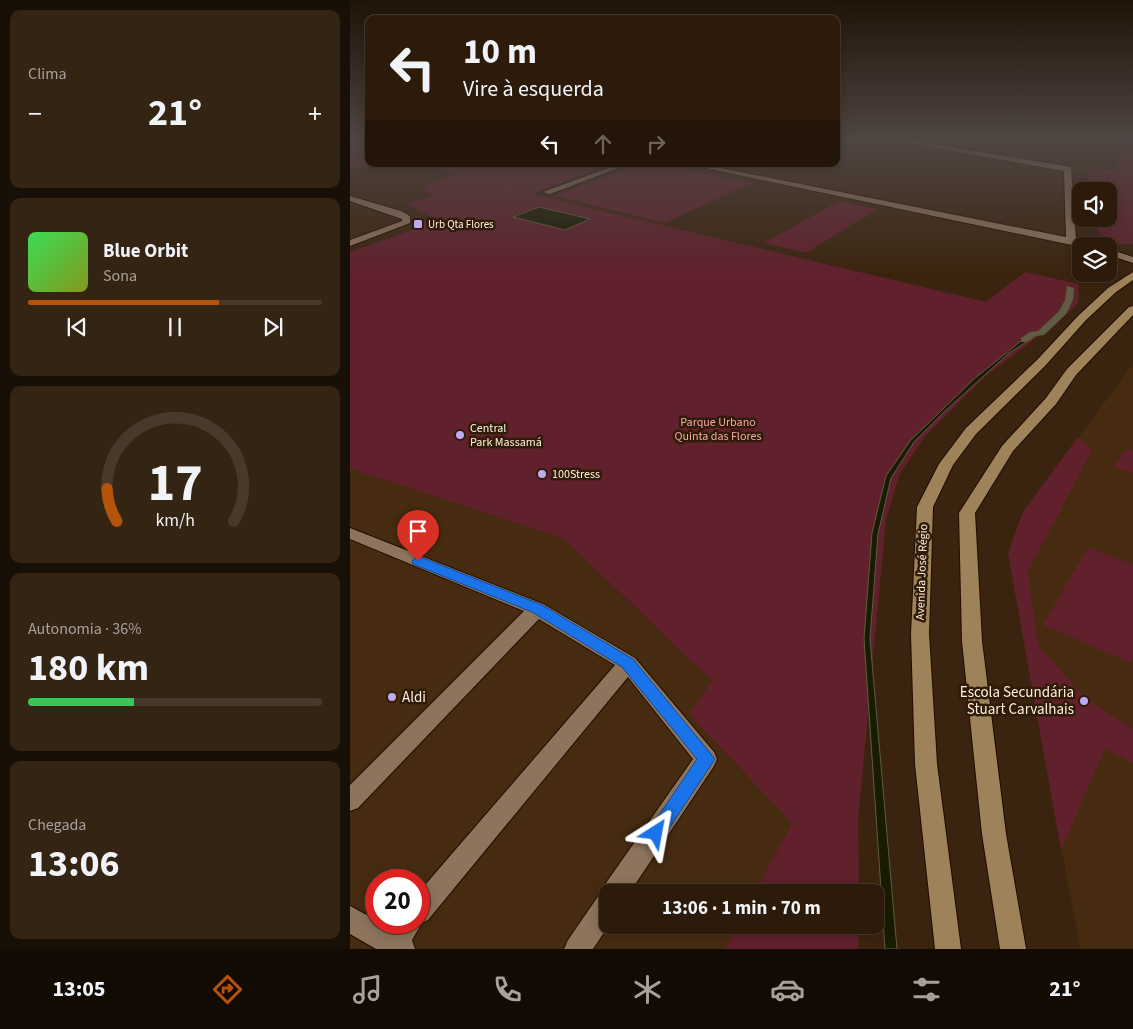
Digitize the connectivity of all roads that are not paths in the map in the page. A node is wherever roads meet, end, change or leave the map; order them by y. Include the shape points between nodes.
1 (566, 185) edge
2 (795, 185) edge
3 (1069, 185) edge
4 (547, 192) dead end
5 (350, 198) edge
6 (1071, 241) joint
7 (350, 243) edge
8 (1117, 255) edge
9 (1133, 260) edge
10 (1133, 275) edge
11 (1133, 308) edge
12 (350, 533) edge
13 (537, 609) junction
14 (628, 663) junction
15 (350, 801) edge
16 (620, 884) edge
17 (430, 898) edge
18 (599, 917) edge
19 (350, 918) edge
20 (404, 934) edge
21 (398, 946) edge
22 (577, 949) edge
23 (948, 949) edge
24 (1013, 949) edge

1 - 4 street
2 - 6 street
3 - 6 street
5 - 7 street via 407,218 406,223 396,228
8 - 9 street
10 - 23 street, Avenida José Régio via 1082,318 971,431 946,464 925,507 920,634 926,764
11 - 24 street via 1071,372 1051,400 1007,449 967,513 972,641 994,834
12 - 13 street
13 - 14 street
13 - 15 street
14 - 16 street via 706,759
14 - 17 street
18 - 22 street
19 - 21 street
20 - 21 street

